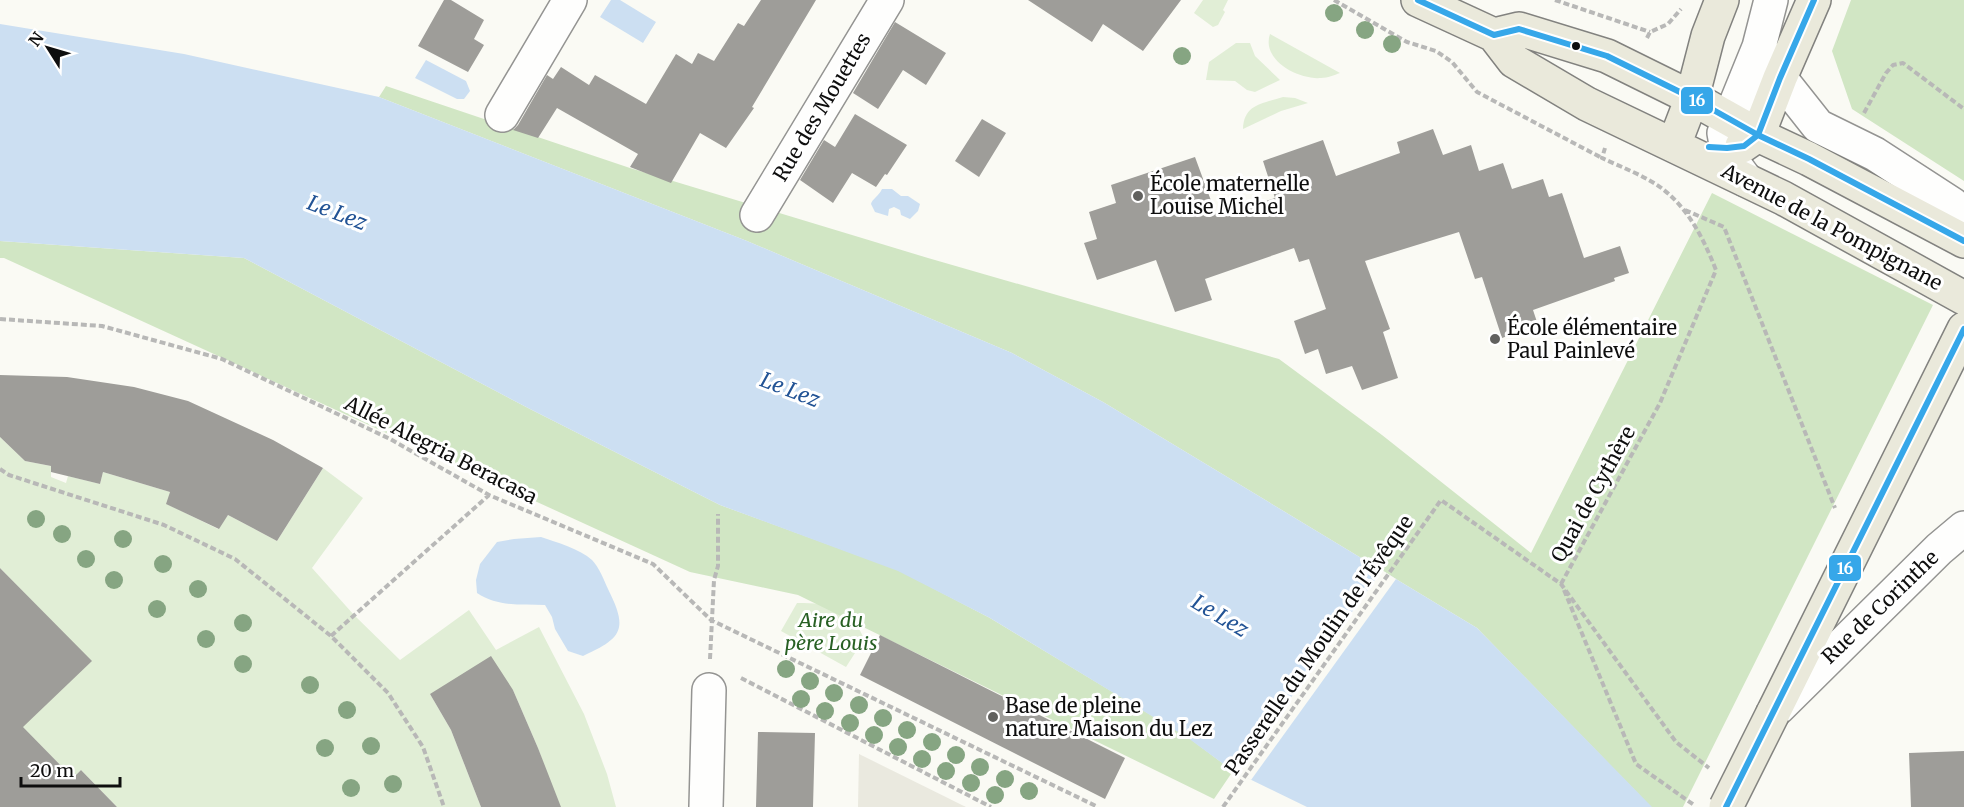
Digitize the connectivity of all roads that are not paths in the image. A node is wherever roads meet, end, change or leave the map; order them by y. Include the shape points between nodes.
1 (570, 0) edge
2 (887, 0) edge
3 (1418, 0) edge
4 (1722, 0) edge
5 (1771, 0) edge
6 (1814, 0) edge
7 (1494, 35) junction
8 (1759, 47) junction
9 (1780, 78) junction
10 (1692, 98) junction
11 (502, 115) dead end
12 (1738, 134) junction
13 (1674, 145) junction
14 (1746, 180) junction
15 (757, 215) dead end
16 (1964, 216) edge
17 (1964, 241) edge
18 (1962, 295) edge
19 (1962, 333) edge
20 (1964, 528) edge
21 (720, 681) road end
22 (1773, 713) junction
23 (705, 807) edge
24 (1726, 807) edge

1 - 11 street
2 - 15 street, Rue des Mouettes
3 - 7 main road, Avenue de la Pompignane
4 - 10 main road
5 - 8 street
6 - 9 main road
7 - 10 main road, Avenue de la Pompignane via 1519,29 1607,56
7 - 13 main road, Avenue de la Pompignane via 1514,61 1594,108
8 - 9 street
8 - 12 street
9 - 12 main road
9 - 16 street via 1818,126 1875,154
10 - 12 main road, Avenue de la Pompignane
10 - 13 main road
12 - 13 main road, Avenue de la Pompignane
12 - 14 street via 1728,156
12 - 17 main road, Avenue de la Pompignane via 1809,159
13 - 14 main road, Avenue de la Pompignane
14 - 18 main road, Avenue de la Pompignane
19 - 22 main road
20 - 22 street, Rue de Corinthe
21 - 23 street
22 - 24 main road, bridge

